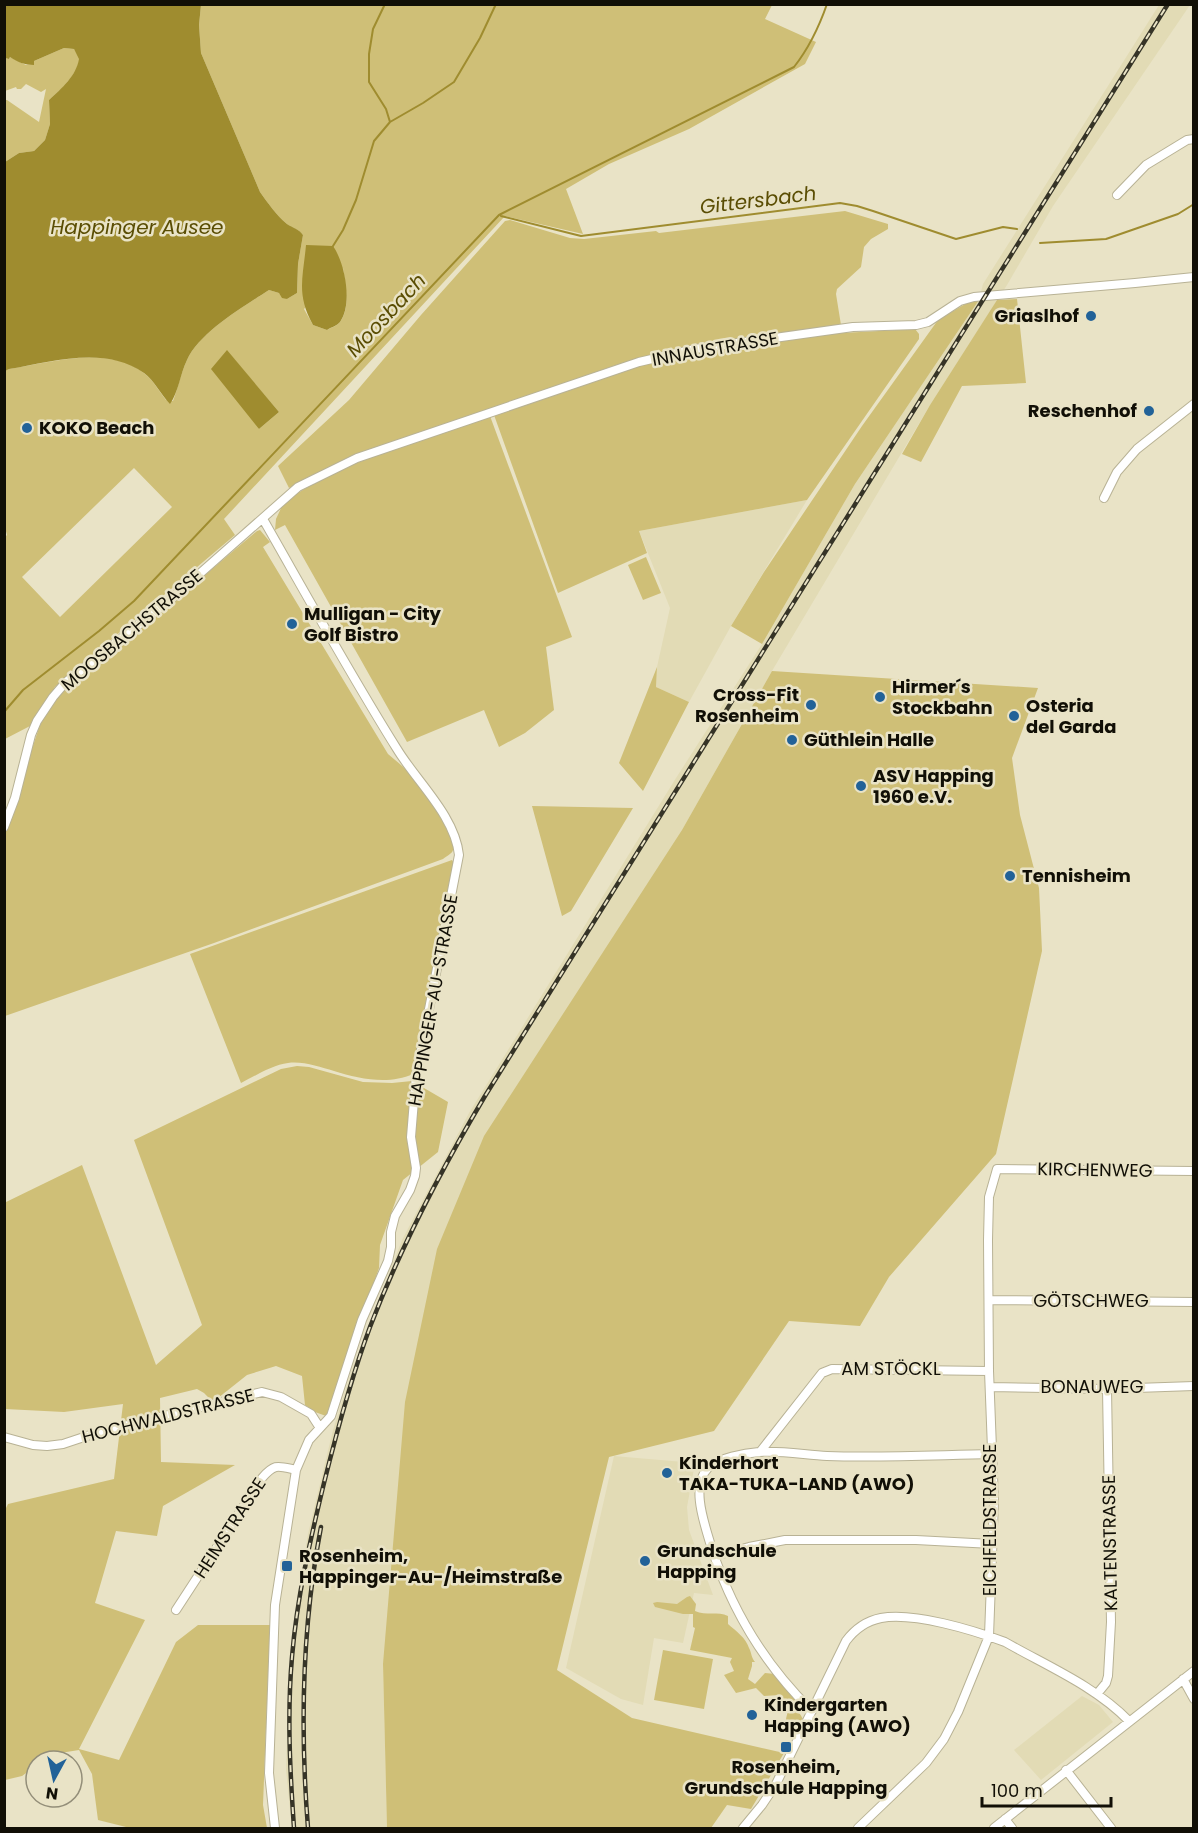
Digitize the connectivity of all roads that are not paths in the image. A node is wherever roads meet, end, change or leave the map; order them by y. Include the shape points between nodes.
1 (1194, 139) edge
2 (1118, 195) dead end
3 (1194, 277) edge
4 (1194, 404) edge
5 (1104, 498) dead end
6 (262, 519) junction
7 (4, 827) edge
8 (997, 1169) joint
9 (1194, 1171) edge
10 (989, 1300) junction
11 (1194, 1302) edge
12 (989, 1371) junction
13 (1194, 1386) edge
14 (990, 1387) junction
15 (1107, 1389) junction
16 (320, 1428) junction
17 (4, 1437) edge
18 (760, 1452) junction
19 (991, 1454) junction
20 (296, 1470) junction
21 (992, 1544) junction
22 (714, 1556) junction
23 (176, 1611) dead end
24 (989, 1636) junction
25 (1194, 1671) edge
26 (1183, 1678) junction
27 (1098, 1694) junction
28 (1194, 1699) edge
29 (812, 1711) junction
30 (1129, 1721) junction
31 (1066, 1770) junction
32 (1005, 1820) junction
33 (275, 1828) edge
34 (743, 1828) edge
35 (858, 1828) edge
36 (994, 1828) edge
37 (1012, 1828) edge
38 (1110, 1828) edge

1 - 2 street via 1146,165
3 - 6 street, INNAUSTRASSE via 974,297 916,325 853,327 695,349 639,362 357,458 298,488
4 - 5 street via 1137,449 1117,472
6 - 7 street, MOOSBACHSTRASSE via 53,697 31,735
6 - 16 street, HAPPINGER-AU-STRASSE via 398,751 453,831 459,855 416,1076 411,1137 415,1176 395,1216 388,1261 362,1320 331,1416
8 - 9 street, KIRCHENWEG
8 - 10 street, EICHFELDSTRASSE via 989,1197
10 - 11 street, GÖTSCHWEG
10 - 12 street, EICHFELDSTRASSE
12 - 14 street, EICHFELDSTRASSE
12 - 18 street, AM STÖCKL via 832,1369 822,1373
13 - 15 street, BONAUWEG
14 - 15 street, BONAUWEG
14 - 19 street, EICHFELDSTRASSE
15 - 27 street, KALTENSTRASSE via 1111,1622 1108,1676
16 - 17 street, HOCHWALDSTRASSE via 311,1414 281,1397 262,1392 63,1444 33,1445
16 - 20 street, HAPPINGER-AU-STRASSE via 309,1440
18 - 19 street via 828,1456
18 - 22 street via 719,1460 707,1468 701,1480 700,1511
19 - 21 street, EICHFELDSTRASSE
20 - 23 street, HEIMSTRASSE via 280,1466 270,1469
20 - 33 street, HAPPINGER-AU-STRASSE via 275,1605 269,1763
21 - 22 street via 785,1540
21 - 24 street, EICHFELDSTRASSE
22 - 29 street via 749,1633 774,1669
24 - 27 street
24 - 29 street via 903,1617 880,1618 856,1628
24 - 35 street, EICHFELDSTRASSE via 944,1739 926,1763
25 - 26 street
26 - 28 street
26 - 30 street
27 - 30 street
29 - 34 street via 776,1784
30 - 31 street
31 - 32 street
31 - 38 street
32 - 36 street
32 - 37 street

